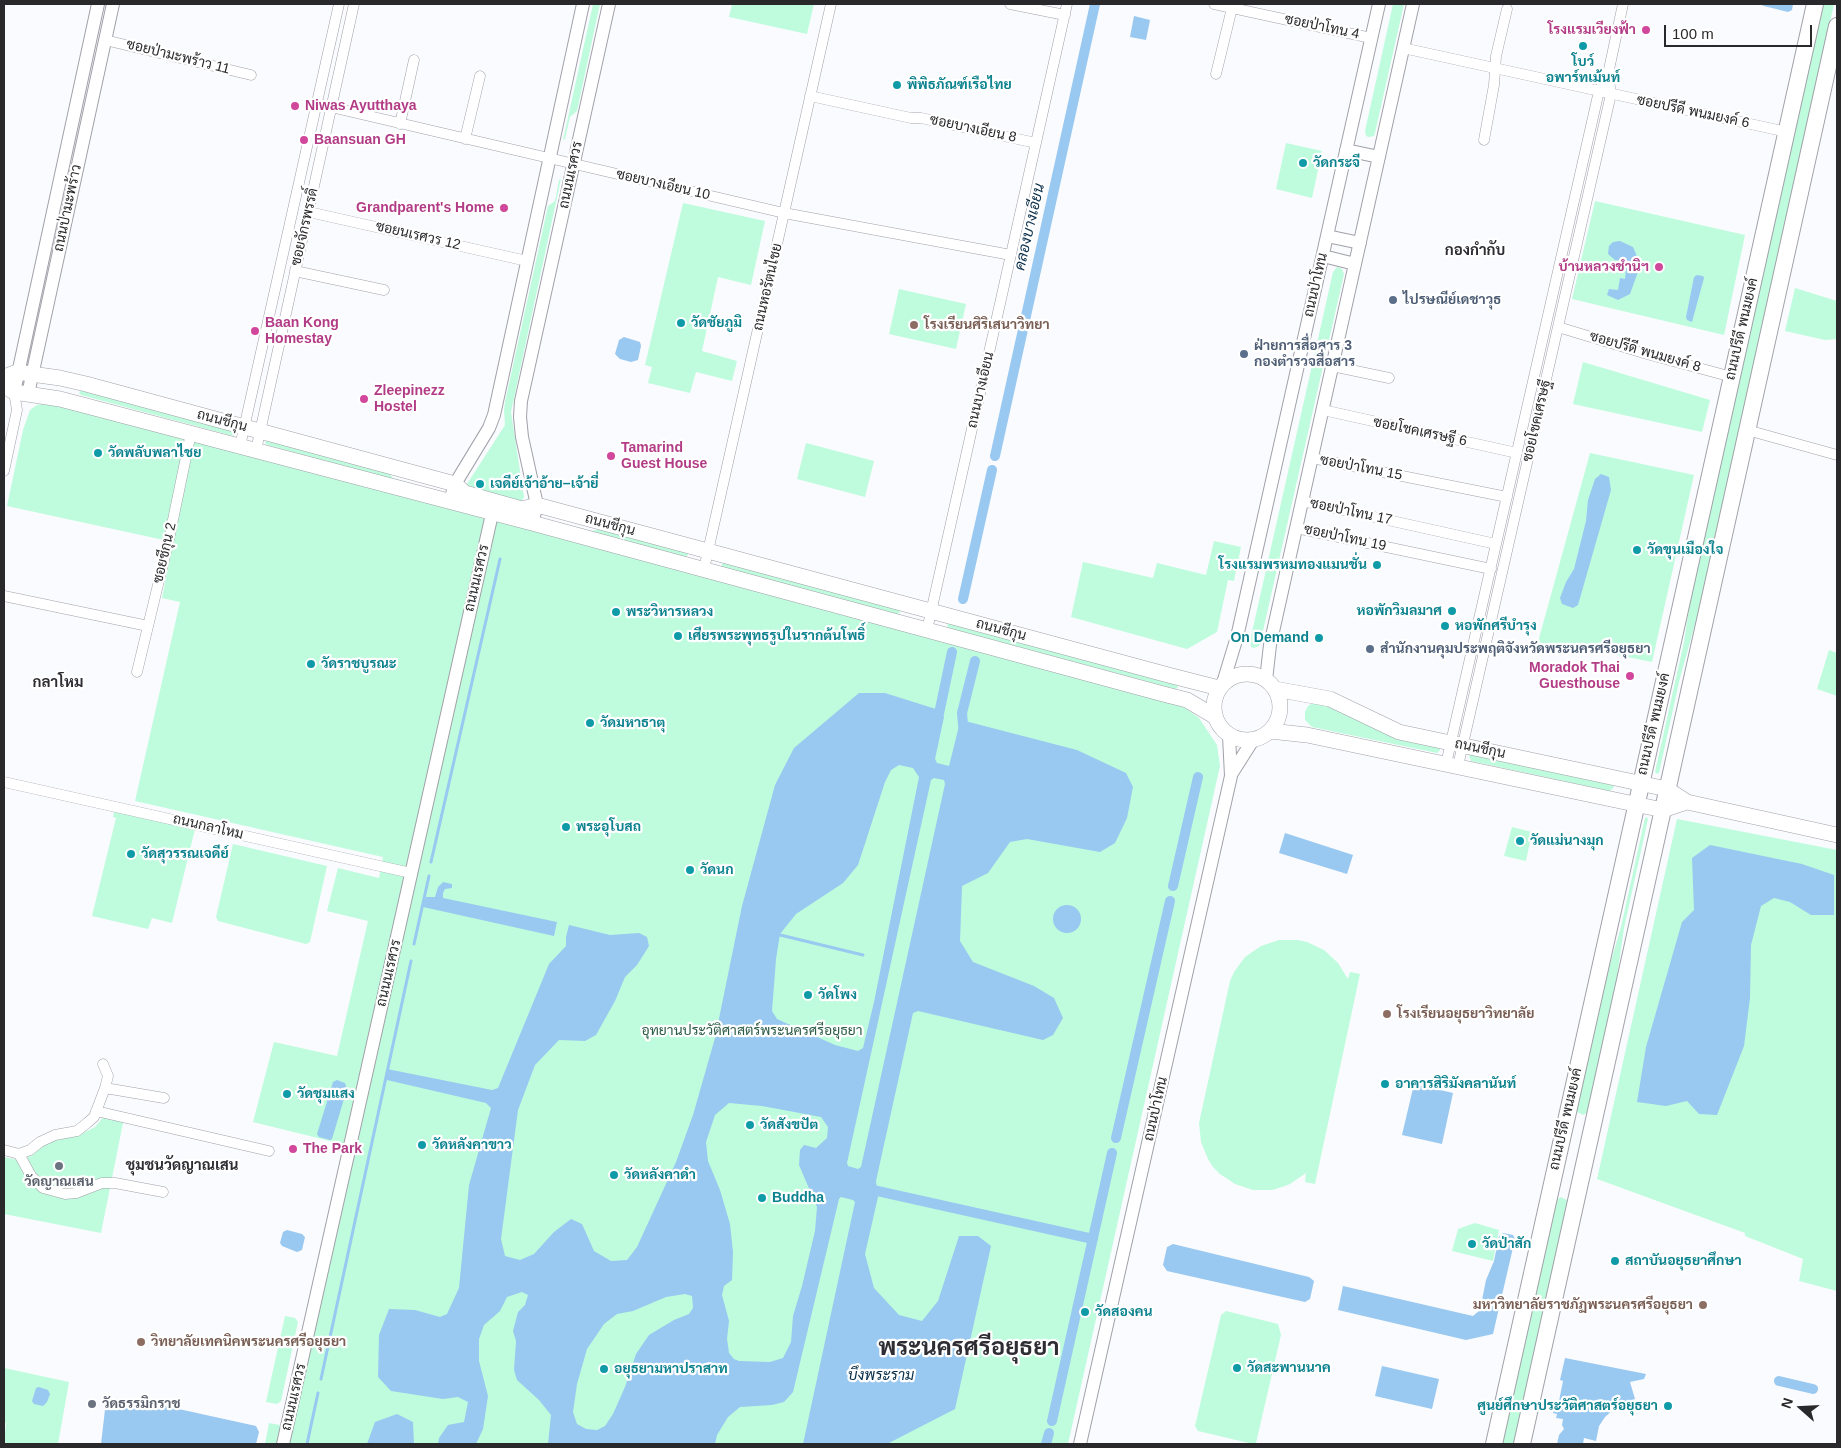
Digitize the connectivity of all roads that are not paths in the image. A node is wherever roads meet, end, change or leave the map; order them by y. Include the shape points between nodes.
1 (98, 4) edge
2 (113, 4) edge
3 (339, 4) edge
4 (354, 4) edge
5 (583, 4) edge
6 (609, 4) edge
7 (831, 4) edge
8 (1010, 4) edge
9 (1067, 4) edge
10 (1214, 4) edge
11 (1379, 4) edge
12 (1412, 4) edge
13 (1623, 4) edge
14 (1815, 4) edge
15 (1232, 8) junction
16 (1507, 9) dead end
17 (1065, 15) junction
18 (1837, 26) edge
19 (1372, 38) junction
20 (105, 40) junction
21 (1403, 48) junction
22 (414, 60) dead end
23 (1496, 68) junction
24 (1216, 74) dead end
25 (1608, 74) junction
26 (250, 75) dead end
27 (480, 76) dead end
28 (1599, 91) junction
29 (1611, 94) junction
30 (810, 96) junction
31 (318, 104) junction
32 (331, 108) junction
33 (400, 124) junction
34 (1787, 132) junction
35 (465, 139) junction
36 (1484, 140) dead end
37 (1036, 143) junction
38 (1346, 150) junction
39 (1379, 157) junction
40 (549, 159) junction
41 (573, 164) junction
42 (309, 212) junction
43 (784, 213) junction
44 (1327, 236) junction
45 (1360, 243) junction
46 (1011, 255) junction
47 (1322, 256) junction
48 (527, 261) junction
49 (1355, 264) junction
50 (295, 271) junction
51 (1557, 279) junction
52 (1568, 282) junction
53 (384, 290) dead end
54 (274, 299) junction
55 (289, 302) junction
56 (1558, 326) junction
57 (1332, 366) junction
58 (18, 374) edge
59 (1732, 377) junction
60 (1389, 378) dead end
61 (15, 390) edge
62 (1322, 410) junction
63 (253, 430) junction
64 (1747, 430) junction
65 (191, 433) junction
66 (240, 446) junction
67 (256, 450) junction
68 (1517, 453) junction
69 (1837, 455) edge
70 (1312, 458) junction
71 (4, 471) edge
72 (455, 484) junction
73 (1507, 497) junction
74 (450, 501) junction
75 (1302, 502) junction
76 (537, 505) junction
77 (493, 507) junction
78 (532, 523) junction
79 (1296, 528) junction
80 (1496, 544) junction
81 (708, 551) junction
82 (704, 569) junction
83 (1490, 570) junction
84 (4, 596) edge
85 (932, 612) junction
86 (148, 626) junction
87 (927, 630) junction
88 (137, 672) dead end
89 (1270, 685) junction
90 (1221, 686) junction
91 (1214, 716) junction
92 (1270, 731) junction
93 (1229, 736) junction
94 (1253, 740) junction
95 (1456, 744) junction
96 (1452, 765) junction
97 (1232, 773) junction
98 (4, 782) edge
99 (1640, 783) junction
100 (1667, 789) junction
101 (1686, 802) junction
102 (1636, 804) junction
103 (1663, 810) junction
104 (1837, 835) edge
105 (411, 873) junction
106 (103, 1064) dead end
107 (105, 1088) junction
108 (164, 1098) dead end
109 (96, 1111) junction
110 (1568, 1114) junction
111 (1594, 1120) junction
112 (4, 1150) edge
113 (270, 1151) dead end
114 (20, 1154) junction
115 (163, 1192) dead end
116 (1549, 1196) junction
117 (1576, 1202) junction
118 (283, 1444) edge
119 (1080, 1444) edge
120 (1494, 1444) edge
121 (1522, 1444) edge

1 - 58 street, ถนนป่ามะพร้าว
2 - 20 street, ถนนป่ามะพร้าว
3 - 31 street, ซอยจักรพรรดิ์
4 - 32 street, ซอยจักรพรรดิ์
5 - 40 street, ถนนนเรศวร
6 - 41 street, ถนนนเรศวร
7 - 30 street, ถนนหอรัตนไชย
8 - 17 street
9 - 17 street, ถนนบางเอียน
10 - 15 street, ซอยป่าโทน 4
11 - 19 street, ถนนป่าโทน
12 - 21 street
13 - 25 street, ซอยโชคเศรษฐี
14 - 34 main road, ถนนปรีดี พนมยงค์
15 - 19 street, ซอยป่าโทน 4
15 - 24 street
16 - 23 street
17 - 37 street, ถนนบางเอียน
18 - 64 main road, ถนนปรีดี พนมยงค์
19 - 38 street, ถนนป่าโทน
20 - 26 street, ซอยป่ามะพร้าว 11
20 - 58 street, ถนนป่ามะพร้าว
21 - 23 street, ซอยปรีดี พนมยงค์ 6
21 - 39 street
22 - 33 street
23 - 28 street, ซอยปรีดี พนมยงค์ 6
23 - 36 street
25 - 28 street, ซอยโชคเศรษฐี
25 - 29 street, ซอยโชคเศรษฐี
27 - 35 street
28 - 29 street, ซอยปรีดี พนมยงค์ 6
28 - 51 street, ซอยโชคเศรษฐี
29 - 34 street, ซอยปรีดี พนมยงค์ 6
29 - 52 street, ซอยโชคเศรษฐี
30 - 37 street, ซอยบางเอียน 8
30 - 43 street, ถนนหอรัตนไชย
31 - 32 street, ซอยบางเอียน 10
31 - 54 street, ซอยจักรพรรดิ์
32 - 33 street, ซอยบางเอียน 10
32 - 42 street, ซอยจักรพรรดิ์
33 - 35 street, ซอยบางเอียน 10
34 - 59 main road, ถนนปรีดี พนมยงค์
35 - 40 street, ซอยบางเอียน 10
37 - 46 street, ถนนบางเอียน
38 - 39 street
38 - 44 street, ถนนป่าโทน
39 - 45 street
40 - 41 street, ซอยบางเอียน 10
40 - 48 street, ถนนนเรศวร
41 - 43 street, ซอยบางเอียน 10
41 - 76 street, ถนนนเรศวร via 521,401 522,437
42 - 48 street, ซอยนเรศวร 12
42 - 50 street, ซอยจักรพรรดิ์
43 - 46 street, ซอยบางเอียน 10
43 - 81 street, ถนนหอรัตนไชย
44 - 45 street
44 - 47 street, ถนนป่าโทน
45 - 49 street
46 - 85 street, ถนนบางเอียน
47 - 49 street
47 - 90 street, ถนนป่าโทน via 1237,637
48 - 72 street, ถนนนเรศวร via 491,422
49 - 57 street
50 - 53 street
50 - 55 street, ซอยจักรพรรดิ์
51 - 52 street
51 - 68 street, ซอยโชคเศรษฐี
52 - 56 street, ซอยโชคเศรษฐี
54 - 55 street
54 - 63 street, ซอยจักรพรรดิ์
55 - 63 street, ซอยจักรพรรดิ์
56 - 59 street, ซอยปรีดี พนมยงค์ 8
56 - 95 street, ซอยโชคเศรษฐี
57 - 60 street
57 - 62 street
58 - 61 street, ถนนป่ามะพร้าว
58 - 63 main road, ถนนชีกุน via 86,384
59 - 99 main road, ถนนปรีดี พนมยงค์
61 - 65 main road, ถนนชีกุน
61 - 71 street, ถนนป่ามะพร้าว via 17,410
62 - 68 street, ซอยโชคเศรษฐี 6
62 - 70 street
63 - 66 street, ซอยจักรพรรดิ์
63 - 67 street, ซอยจักรพรรดิ์
63 - 72 main road, ถนนชีกุน
64 - 69 street
64 - 100 main road, ถนนปรีดี พนมยงค์
65 - 66 main road, ถนนชีกุน
65 - 86 street, ซอยชีกุน 2
66 - 67 main road, ถนนชีกุน
67 - 74 main road, ถนนชีกุน
68 - 73 street, ซอยโชคเศรษฐี
70 - 73 street, ซอยป่าโทน 15
70 - 75 street
72 - 74 street, ถนนนเรศวร
72 - 77 main road, ถนนชีกุน via 465,493
73 - 80 street, ซอยโชคเศรษฐี
74 - 77 main road, ถนนชีกุน
75 - 79 street
75 - 80 street, ซอยป่าโทน 17
76 - 77 main road, ถนนชีกุน via 522,509
76 - 78 street, ถนนนเรศวร
76 - 81 main road, ถนนชีกุน
77 - 78 main road, ถนนชีกุน
77 - 105 street, ถนนนเรศวร
78 - 82 main road, ถนนชีกุน
79 - 83 street, ซอยป่าโทน 19
79 - 89 street via 1270,645
80 - 83 street, ซอยโชคเศรษฐี
81 - 82 street, ถนนหอรัตนไชย
81 - 85 main road, ถนนชีกุน
82 - 87 main road, ถนนชีกุน
83 - 95 street, ซอยโชคเศรษฐี
84 - 86 street
85 - 87 street, ถนนบางเอียน
85 - 90 main road, ถนนชีกุน
86 - 88 street, ซอยชีกุน 2
87 - 91 main road, ถนนชีกุน via 1187,700
89 - 90 main road via 1256,675 1244,674
89 - 92 main road via 1280,701 1277,720
89 - 95 main road, ถนนชีกุน via 1330,699 1399,732
90 - 91 main road via 1214,701
91 - 93 main road
92 - 94 main road
92 - 96 main road, ถนนชีกุน via 1307,735
93 - 94 main road
93 - 97 street, ถนนป่าโทน
94 - 97 street, ถนนป่าโทน
95 - 96 street, ซอยโชคเศรษฐี
95 - 99 main road, ถนนชีกุน
96 - 102 main road, ถนนชีกุน
97 - 119 street, ถนนป่าโทน
98 - 105 street, ถนนกลาโหม
99 - 100 main road, ถนนชีกุน
99 - 102 main road, ถนนปรีดี พนมยงค์
100 - 101 main road, ถนนชีกุน
100 - 103 main road, ถนนปรีดี พนมยงค์
101 - 103 main road
101 - 104 main road, ถนนชีกุน
102 - 103 main road, ถนนชีกุน
102 - 110 main road, ถนนปรีดี พนมยงค์
103 - 111 main road, ถนนปรีดี พนมยงค์
105 - 118 street, ถนนนเรศวร
106 - 107 street via 108,1076
107 - 108 street
107 - 109 street
109 - 113 street
109 - 114 street via 77,1131 55,1135
110 - 111 main road via 1585,1123
110 - 116 main road, ถนนปรีดี พนมยงค์
111 - 117 main road, ถนนปรีดี พนมยงค์
112 - 114 street
114 - 115 street via 31,1176 43,1188 65,1194 116,1183
116 - 117 main road via 1560,1193
116 - 120 main road, ถนนปรีดี พนมยงค์
117 - 121 main road, ถนนปรีดี พนมยงค์

